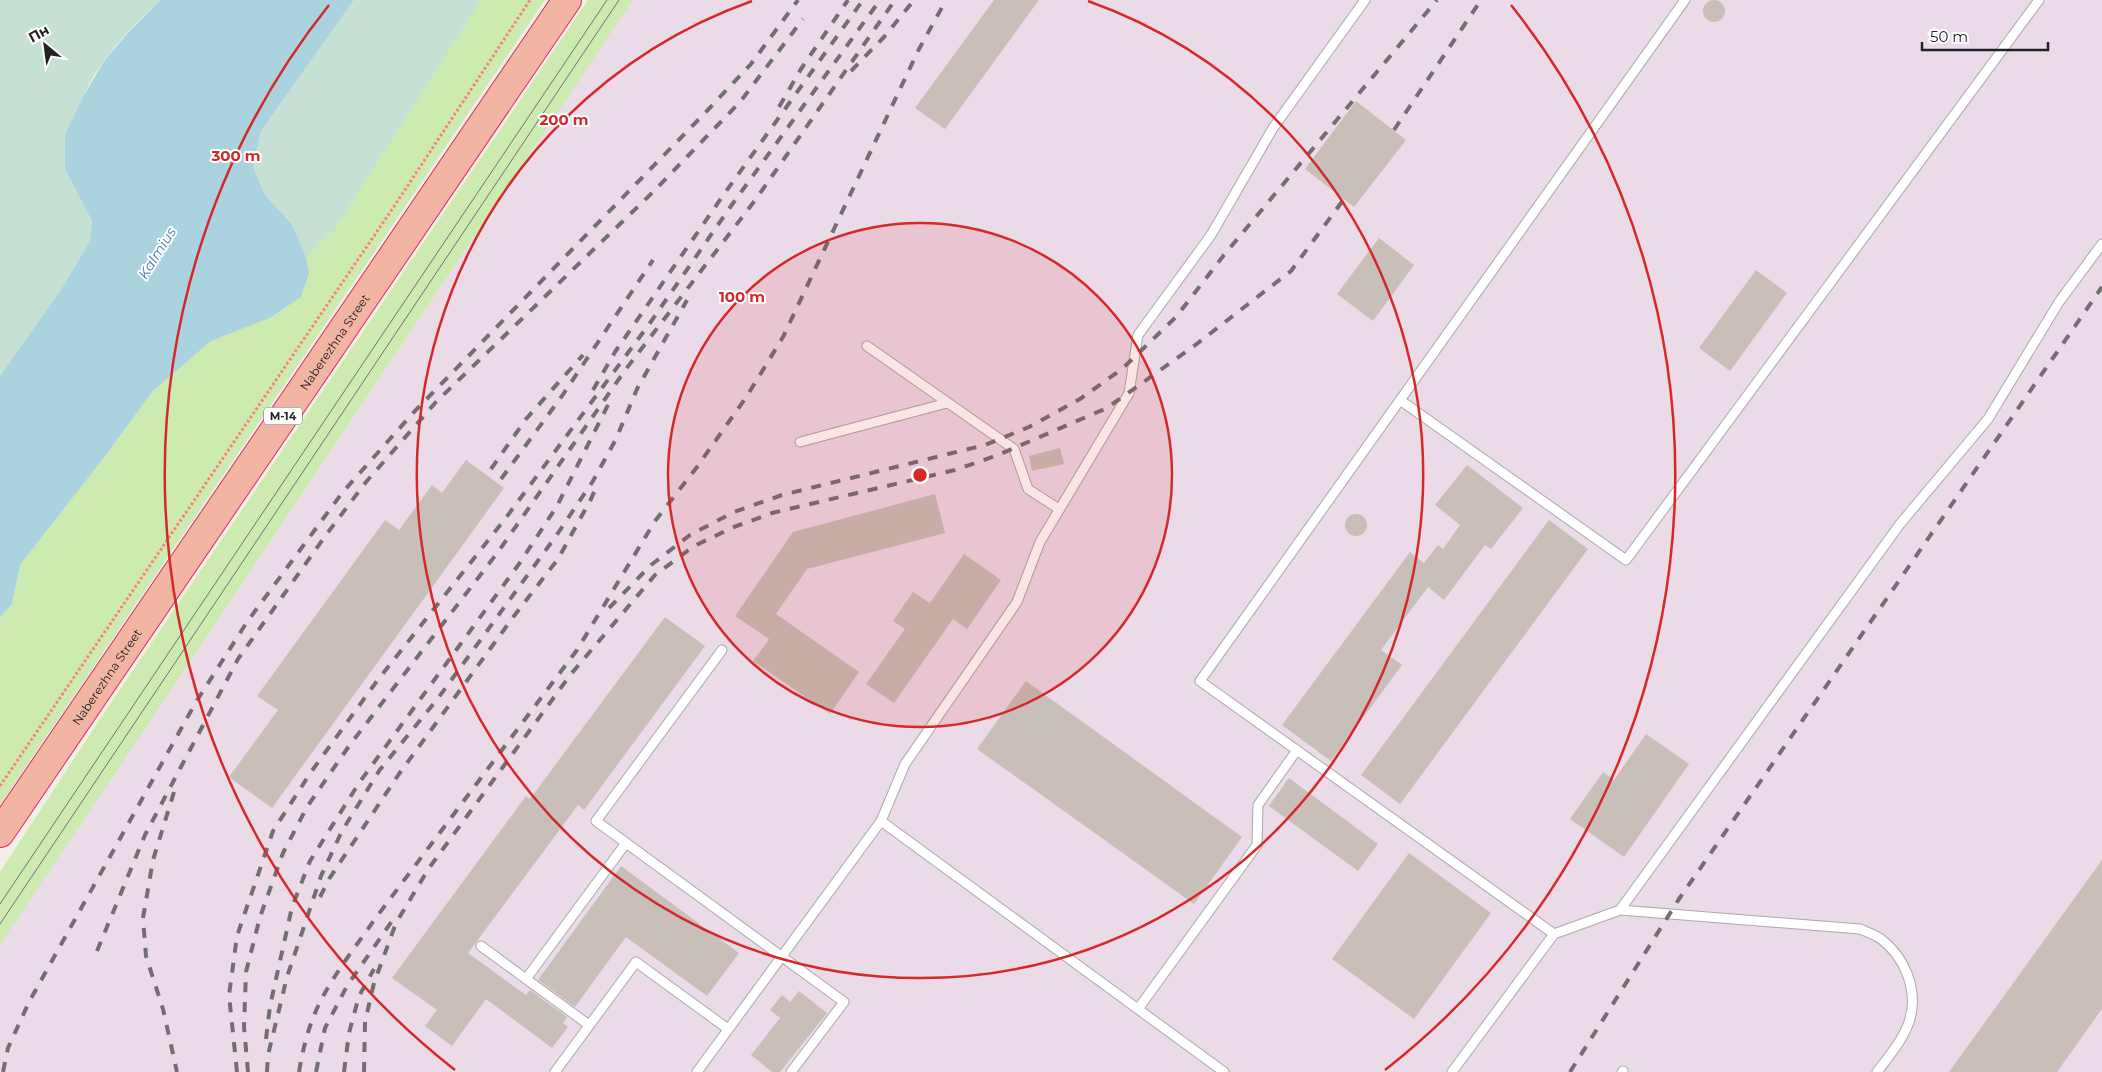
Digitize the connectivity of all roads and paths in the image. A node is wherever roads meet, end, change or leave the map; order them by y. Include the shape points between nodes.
1 (530, 0) edge
2 (567, 0) edge
3 (1365, 0) edge
4 (1685, 0) edge
5 (2038, 0) edge
6 (2102, 244) edge
7 (867, 346) dead end
8 (1400, 400) junction
9 (947, 402) junction
10 (800, 442) dead end
11 (1059, 509) junction
12 (722, 650) dead end
13 (1297, 750) junction
14 (0, 786) edge
15 (881, 821) junction
16 (0, 833) edge
17 (626, 842) junction
18 (1620, 910) junction
19 (1554, 934) junction
20 (481, 946) dead end
21 (782, 956) junction
22 (526, 979) junction
23 (1138, 1009) junction
24 (589, 1025) junction
25 (728, 1029) junction
26 (555, 1072) edge
27 (696, 1072) edge
28 (791, 1072) edge
29 (1224, 1072) edge
30 (1452, 1072) edge
31 (1877, 1072) edge

1 - 14 path
2 - 16 highway, Naberezhna Street / М-14
3 - 11 lane via 1273,128 1211,235 1138,335 1129,393
4 - 8 lane
5 - 8 lane via 1626,560
6 - 18 lane via 2058,302 1988,419 1900,524
7 - 9 lane
8 - 13 lane via 1200,681
9 - 10 lane
9 - 11 lane via 1014,449 1028,489
11 - 15 lane via 1040,542 1017,602 905,764
12 - 17 lane via 596,821
13 - 19 lane
13 - 23 lane via 1258,805 1257,845
15 - 21 lane
15 - 23 lane
17 - 21 lane
17 - 22 lane
18 - 19 lane
18 - 31 lane via 1860,929 1880,939 1897,955 1908,974 1912,997 1910,1019 1900,1040
19 - 30 lane
20 - 22 lane
21 - 25 lane
21 - 28 lane via 844,1002
22 - 24 lane
23 - 29 lane
24 - 25 lane via 636,962
24 - 26 lane
25 - 27 lane

